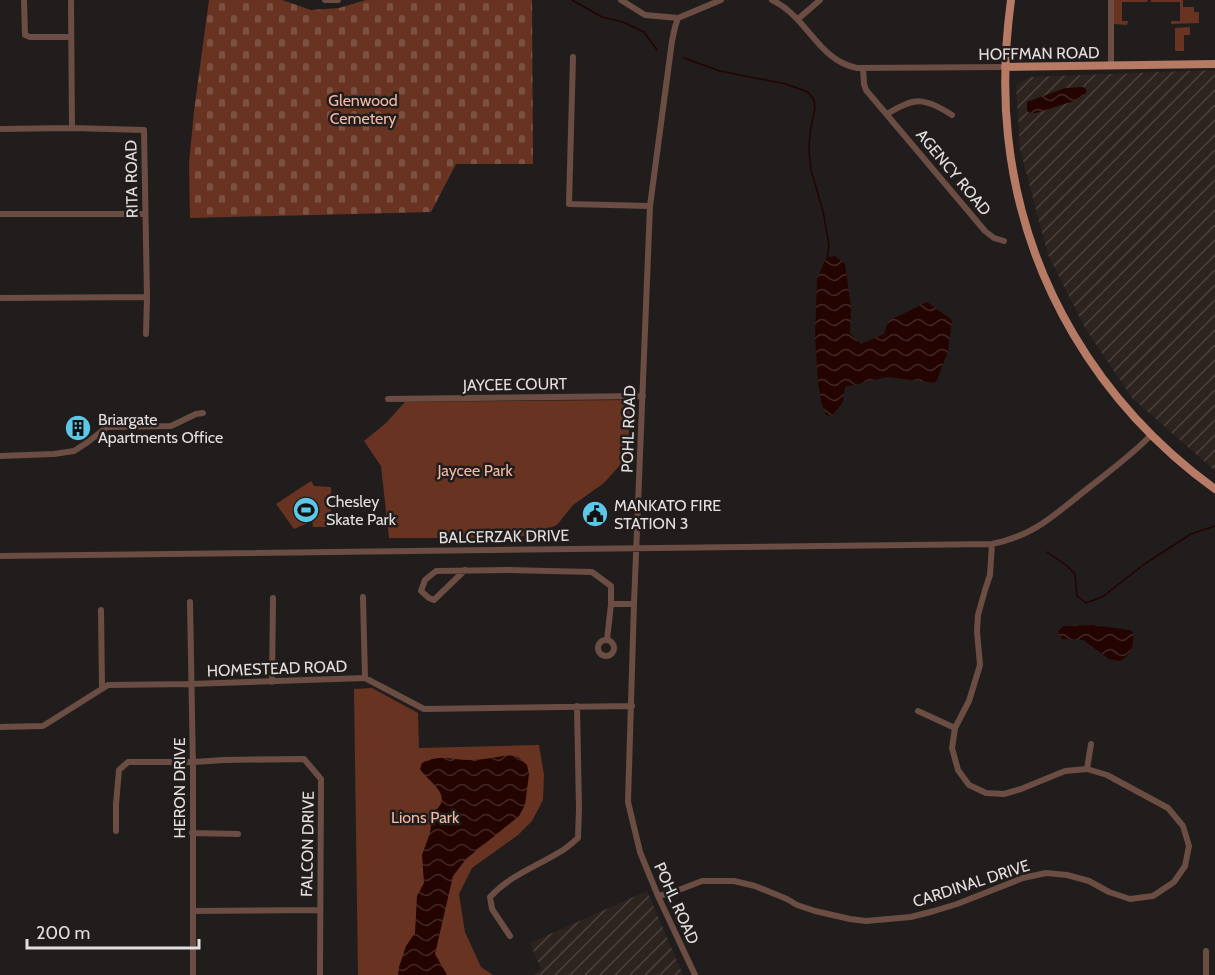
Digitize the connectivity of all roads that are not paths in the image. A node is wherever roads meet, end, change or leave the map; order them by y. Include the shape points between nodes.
1 (24, 0) edge
2 (71, 0) edge
3 (325, 0) edge
4 (338, 0) edge
5 (621, 0) edge
6 (721, 0) edge
7 (772, 0) edge
8 (820, 0) edge
9 (1011, 0) edge
10 (1111, 0) edge
11 (678, 18) junction
12 (798, 19) junction
13 (71, 37) junction
14 (573, 57) dead end
15 (1215, 64) edge
16 (1111, 65) junction
17 (1005, 67) junction
18 (863, 68) junction
19 (887, 114) junction
20 (952, 115) dead end
21 (72, 128) junction
22 (0, 129) edge
23 (650, 207) junction
24 (0, 214) edge
25 (145, 214) junction
26 (1004, 242) dead end
27 (147, 297) junction
28 (0, 298) edge
29 (146, 334) dead end
30 (643, 396) junction
31 (388, 399) dead end
32 (203, 413) dead end
33 (1151, 435) junction
34 (0, 456) edge
35 (1215, 489) edge
36 (993, 544) junction
37 (637, 548) junction
38 (0, 556) edge
39 (465, 570) junction
40 (363, 597) dead end
41 (273, 598) dead end
42 (190, 602) dead end
43 (611, 604) junction
44 (634, 604) junction
45 (101, 610) dead end
46 (608, 640) dead end
47 (365, 678) junction
48 (272, 682) junction
49 (191, 684) junction
50 (102, 688) junction
51 (577, 706) junction
52 (632, 706) junction
53 (918, 711) dead end
54 (0, 727) edge
55 (955, 728) junction
56 (1091, 744) dead end
57 (193, 762) junction
58 (1087, 769) junction
59 (116, 831) dead end
60 (192, 833) junction
61 (238, 834) dead end
62 (658, 896) junction
63 (320, 910) junction
64 (193, 911) junction
65 (510, 936) dead end
66 (1206, 951) dead end
67 (193, 975) edge
68 (320, 975) edge
69 (695, 975) edge
70 (1206, 975) edge

1 - 13 street via 25,35
2 - 13 street
3 - 4 street
5 - 11 street via 645,15
6 - 11 street
7 - 12 street
8 - 12 street
9 - 17 main road
10 - 16 street
11 - 23 street, POHL ROAD
12 - 18 street via 826,53 851,67
13 - 21 street
14 - 23 street via 569,204
15 - 16 main road, HOFFMAN ROAD
16 - 17 main road, HOFFMAN ROAD
17 - 18 street, HOFFMAN ROAD
17 - 33 main road via 1012,167 1041,270 1086,355
18 - 19 street, AGENCY ROAD via 866,90
19 - 20 street, AGENCY ROAD via 913,101 939,107
19 - 26 street, AGENCY ROAD via 985,231
21 - 22 street, RITA ROAD
21 - 25 street, RITA ROAD via 144,130
23 - 30 street, POHL ROAD
24 - 25 street
25 - 27 street, RITA ROAD
27 - 28 street
27 - 29 street, RITA ROAD
30 - 31 street, JAYCEE COURT
30 - 37 street, POHL ROAD
32 - 34 street via 171,426 107,427 75,451
33 - 35 main road
33 - 36 street, BALCERZAK DRIVE via 1038,527
36 - 37 street, BALCERZAK DRIVE
36 - 55 street, CARDINAL DRIVE via 990,575 978,615 980,664 969,701
37 - 38 street, BALCERZAK DRIVE
37 - 44 street, POHL ROAD
39 - 39 street via 436,571 425,580 421,591 434,600
39 - 43 street via 592,572 610,586
40 - 47 street
41 - 48 street
42 - 49 street, HERON DRIVE
43 - 44 street
43 - 46 street
44 - 52 street, POHL ROAD
45 - 50 street
47 - 48 street, HOMESTEAD ROAD
47 - 51 street, HOMESTEAD ROAD via 424,709
48 - 49 street, HOMESTEAD ROAD
49 - 50 street, HOMESTEAD ROAD
49 - 57 street, HERON DRIVE
50 - 54 street, HOMESTEAD ROAD via 43,726
51 - 52 street, HOMESTEAD ROAD
51 - 65 street via 578,838 499,887 490,897 492,909
52 - 62 street, POHL ROAD via 628,802 639,852
53 - 55 street
55 - 58 street, CARDINAL DRIVE via 952,748 958,770 969,784 986,793 1004,794 1065,771
56 - 58 street
57 - 59 street via 128,762 119,770
57 - 60 street, HERON DRIVE
57 - 63 street, FALCON DRIVE via 304,759 321,779
58 - 62 street, CARDINAL DRIVE via 1107,775 1168,808 1183,826 1189,846 1185,866 1174,882 1153,896 1130,899 1089,881 1046,873 934,911 866,921 815,911 734,881 702,881
60 - 61 street
60 - 64 street, HERON DRIVE
62 - 69 street, POHL ROAD
63 - 64 street
63 - 68 street, FALCON DRIVE
64 - 67 street, HERON DRIVE
66 - 70 street

